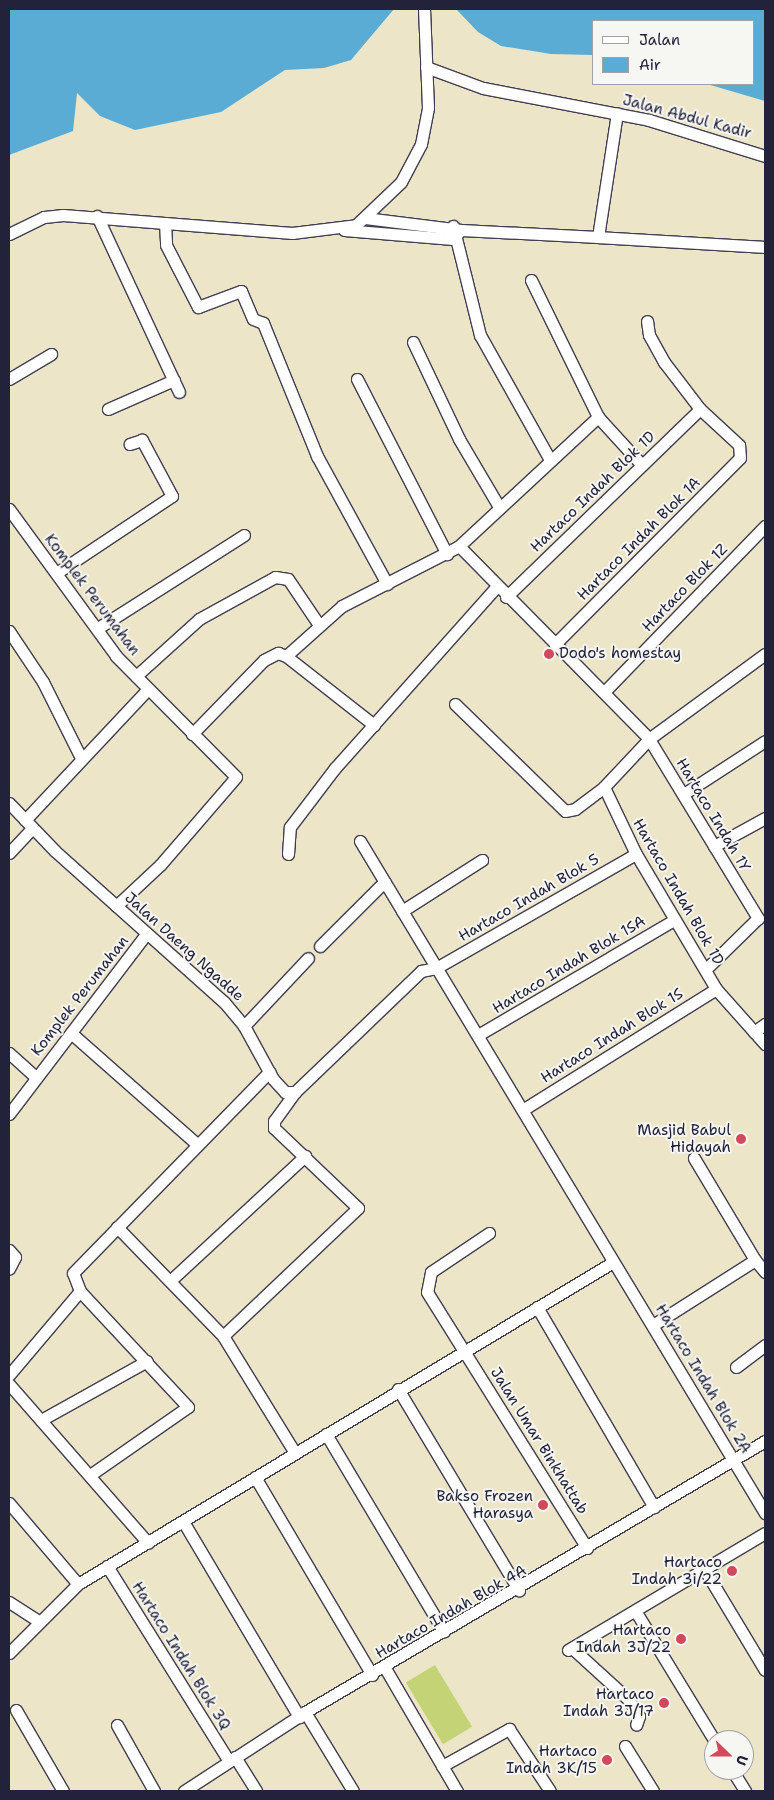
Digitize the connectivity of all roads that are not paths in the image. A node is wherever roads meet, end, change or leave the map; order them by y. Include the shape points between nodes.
1 (424, 14) edge
2 (426, 67) junction
3 (617, 113) junction
4 (765, 156) edge
5 (96, 216) junction
6 (365, 218) junction
7 (166, 223) junction
8 (427, 224) junction
9 (343, 230) junction
10 (455, 232) junction
11 (9, 234) edge
12 (427, 237) junction
13 (598, 237) junction
14 (765, 247) edge
15 (531, 280) dead end
16 (647, 321) dead end
17 (413, 342) dead end
18 (51, 354) dead end
19 (9, 379) edge
20 (356, 379) dead end
21 (174, 380) junction
22 (179, 392) dead end
23 (700, 408) junction
24 (108, 409) dead end
25 (598, 417) junction
26 (130, 444) dead end
27 (549, 458) junction
28 (642, 465) junction
29 (499, 507) junction
30 (10, 515) edge
31 (765, 526) edge
32 (244, 535) dead end
33 (459, 546) junction
34 (447, 554) junction
35 (58, 572) junction
36 (387, 584) junction
37 (496, 587) junction
38 (506, 597) junction
39 (320, 625) junction
40 (98, 628) junction
41 (9, 630) edge
42 (555, 644) junction
43 (765, 654) edge
44 (286, 656) junction
45 (136, 676) junction
46 (148, 689) junction
47 (605, 691) junction
48 (455, 704) dead end
49 (374, 725) junction
50 (192, 734) junction
51 (649, 739) junction
52 (765, 741) edge
53 (81, 758) junction
54 (604, 787) junction
55 (685, 793) junction
56 (9, 803) edge
57 (765, 818) edge
58 (28, 824) junction
59 (360, 842) dead end
60 (714, 846) junction
61 (9, 853) edge
62 (288, 854) dead end
63 (636, 854) junction
64 (482, 860) dead end
65 (384, 882) junction
66 (116, 906) junction
67 (402, 911) junction
68 (674, 920) junction
69 (763, 920) edge
70 (146, 934) junction
71 (320, 946) dead end
72 (308, 958) dead end
73 (436, 968) junction
74 (706, 969) junction
75 (716, 989) junction
76 (765, 1024) edge
77 (244, 1026) junction
78 (754, 1032) junction
79 (71, 1033) junction
80 (478, 1035) junction
81 (765, 1044) edge
82 (9, 1052) edge
83 (269, 1072) junction
84 (36, 1077) junction
85 (295, 1092) junction
86 (524, 1109) junction
87 (9, 1114) edge
88 (198, 1145) junction
89 (305, 1156) junction
90 (694, 1158) dead end
91 (118, 1227) junction
92 (489, 1232) dead end
93 (9, 1250) edge
94 (755, 1260) junction
95 (613, 1262) junction
96 (9, 1269) edge
97 (765, 1272) edge
98 (171, 1280) junction
99 (80, 1291) junction
100 (537, 1307) junction
101 (653, 1325) junction
102 (223, 1336) junction
103 (765, 1345) edge
104 (466, 1350) junction
105 (147, 1360) junction
106 (736, 1366) dead end
107 (9, 1375) edge
108 (9, 1384) edge
109 (398, 1389) junction
110 (41, 1420) junction
111 (326, 1434) junction
112 (765, 1441) edge
113 (295, 1452) junction
114 (733, 1459) junction
115 (90, 1474) junction
116 (255, 1477) junction
117 (9, 1503) edge
118 (654, 1507) junction
119 (765, 1513) edge
120 (184, 1523) junction
121 (765, 1533) edge
122 (148, 1543) junction
123 (587, 1548) junction
124 (107, 1566) junction
125 (703, 1567) junction
126 (78, 1584) junction
127 (520, 1590) junction
128 (9, 1602) edge
129 (636, 1612) junction
130 (37, 1620) junction
131 (444, 1632) junction
132 (9, 1653) edge
133 (385, 1668) junction
134 (765, 1670) edge
135 (372, 1675) junction
136 (16, 1710) dead end
137 (302, 1715) junction
138 (117, 1725) dead end
139 (636, 1725) dead end
140 (708, 1730) edge
141 (626, 1746) dead end
142 (232, 1759) junction
143 (442, 1766) junction
144 (738, 1780) edge
145 (63, 1791) edge
146 (154, 1791) edge
147 (184, 1791) edge
148 (256, 1791) edge
149 (353, 1791) edge
150 (457, 1791) edge
151 (550, 1791) edge
152 (653, 1791) edge
153 (745, 1791) edge

1 - 2 street
2 - 3 street, Jalan Abdul Kadir via 483,88
2 - 6 street via 428,108 413,162
3 - 4 street, Jalan Abdul Kadir via 744,146
3 - 13 street
5 - 7 street
5 - 11 street via 44,217
5 - 21 street
6 - 8 street
6 - 9 street
7 - 9 street via 282,232
7 - 36 street via 168,250 198,307 241,291 253,319 263,323 318,456
8 - 10 street
8 - 12 street
9 - 12 street
10 - 12 street
10 - 13 street
10 - 27 street via 480,336
13 - 14 street
15 - 25 street
16 - 23 street via 654,347
17 - 29 street via 459,439
18 - 19 street
20 - 34 street
21 - 22 street
21 - 24 street
23 - 28 street, Hartaco Indah Blok 1D
23 - 42 street, Hartaco Indah Blok 1A via 739,445 741,453 731,469
25 - 27 street
25 - 28 street
26 - 35 street via 142,440 172,496
27 - 29 street
28 - 38 street, Hartaco Indah Blok 1D
29 - 33 street
30 - 35 street, Komplek Perumahan
31 - 47 street, Hartaco Blok 1Z
32 - 40 street
33 - 34 street
33 - 37 street, Hartaco Indah 1Y
34 - 36 street
35 - 40 street, Komplek Perumahan
36 - 39 street via 342,606
37 - 38 street, Hartaco Indah 1Y
37 - 49 street
38 - 42 street, Hartaco Indah 1Y
39 - 44 street
39 - 45 street via 288,579 276,577 199,619
40 - 45 street, Komplek Perumahan
41 - 53 street via 43,682
42 - 47 street, Hartaco Indah 1Y
43 - 51 street
44 - 49 street
44 - 50 street via 278,653 264,660
45 - 46 street, Komplek Perumahan
46 - 50 street, Komplek Perumahan
46 - 53 street
47 - 51 street, Hartaco Indah 1Y
48 - 54 street via 565,811 575,809
49 - 62 street via 290,827
50 - 66 street, Komplek Perumahan via 235,779 160,865
51 - 54 street
51 - 55 street, Hartaco Indah 1Y
52 - 55 street
53 - 58 street
54 - 63 street, Hartaco Indah Blok 1D
55 - 60 street, Hartaco Indah 1Y
56 - 58 street, Jalan Daeng Ngadde
57 - 60 street
58 - 61 street
58 - 66 street, Jalan Daeng Ngadde
59 - 65 street, Hartaco Indah Blok 2A via 378,866
60 - 69 street, Hartaco Indah 1Y
63 - 68 street, Hartaco Indah Blok 1D
63 - 73 street, Hartaco Indah Blok 5
64 - 67 street
65 - 67 street, Hartaco Indah Blok 2A
65 - 71 street
66 - 70 street, Jalan Daeng Ngadde
67 - 73 street, Hartaco Indah Blok 2A
68 - 74 street, Hartaco Indah Blok 1D
68 - 80 street, Hartaco Indah Blok 1SA
69 - 74 street, Hartaco Indah 1Y
70 - 77 street, Jalan Daeng Ngadde via 224,1002
70 - 79 street, Komplek Perumahan
72 - 77 street
73 - 80 street, Hartaco Indah Blok 2A
73 - 85 street via 421,971
74 - 75 street, Hartaco Indah Blok 1D
75 - 78 street, Hartaco Indah Blok 1D
75 - 86 street, Hartaco Indah Blok 1S
76 - 78 street
77 - 83 street, Jalan Daeng Ngadde
78 - 81 street, Hartaco Indah Blok 1D
79 - 84 street, Komplek Perumahan
79 - 88 street
80 - 86 street, Hartaco Indah Blok 2A
82 - 84 street, Komplek Perumahan
83 - 85 street, Jalan Daeng Ngadde via 285,1092
83 - 88 street
84 - 87 street, Komplek Perumahan
85 - 89 street via 274,1126
86 - 95 street, Hartaco Indah Blok 2A
88 - 91 street
89 - 98 street
89 - 102 street via 358,1208
90 - 94 street
91 - 98 street
91 - 99 street via 75,1268 73,1282
92 - 104 street, Jalan Umar Binkhattab via 431,1272 426,1284
93 - 96 street via 15,1257
94 - 97 street
94 - 101 street
95 - 100 street
95 - 101 street, Hartaco Indah Blok 2A
98 - 102 street
99 - 105 street
99 - 107 street
100 - 104 street
100 - 118 street
101 - 114 street, Hartaco Indah Blok 2A
102 - 113 street
103 - 106 street
104 - 109 street
104 - 123 street, Jalan Umar Binkhattab
105 - 110 street
105 - 115 street via 188,1407 185,1413
108 - 110 street
109 - 111 street
109 - 127 street
110 - 115 street
111 - 113 street
111 - 131 street
112 - 114 street, Hartaco Indah Blok 4A
113 - 116 street
114 - 118 street, Hartaco Indah Blok 4A
114 - 119 street, Hartaco Indah Blok 2A
115 - 122 street
116 - 120 street
116 - 135 street
117 - 126 street
118 - 123 street, Hartaco Indah Blok 4A
120 - 122 street
120 - 137 street
121 - 125 street
122 - 124 street
123 - 127 street, Hartaco Indah Blok 4A
124 - 126 street
124 - 142 street, Hartaco Indah Blok 3Q
125 - 129 street
125 - 134 street
126 - 130 street
127 - 131 street, Hartaco Indah Blok 4A
128 - 130 street
129 - 139 street via 570,1649 629,1700 639,1716
129 - 140 street
130 - 132 street
131 - 133 street, Hartaco Indah Blok 4A
133 - 135 street, Hartaco Indah Blok 4A
133 - 143 street
135 - 137 street, Hartaco Indah Blok 4A
136 - 145 street
137 - 142 street, Hartaco Indah Blok 4A
137 - 149 street
138 - 146 street
141 - 152 street
142 - 147 street, Hartaco Indah Blok 4A
142 - 148 street, Hartaco Indah Blok 3Q
143 - 150 street
143 - 151 street via 508,1729
144 - 153 street

